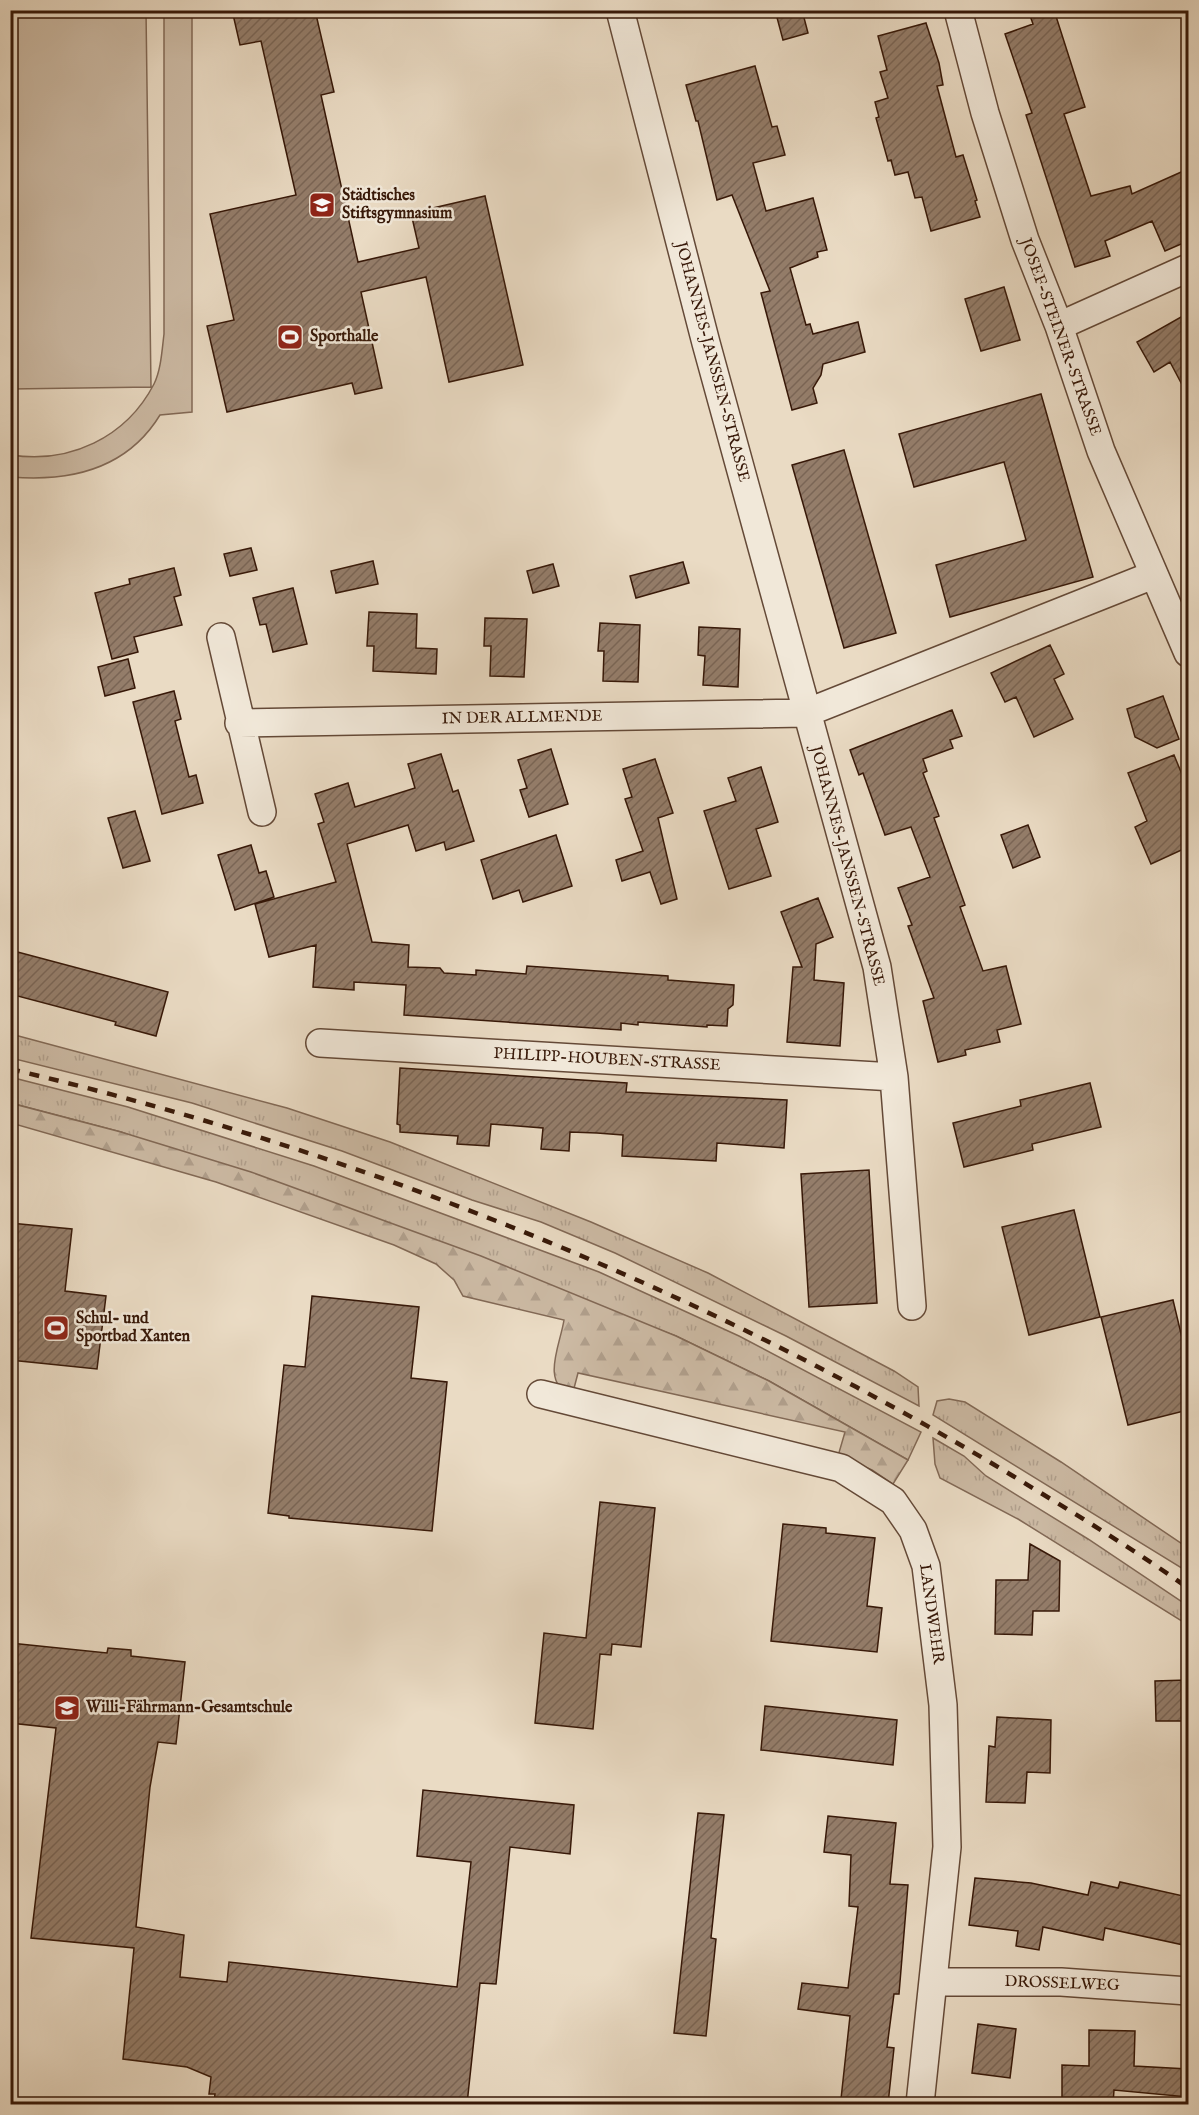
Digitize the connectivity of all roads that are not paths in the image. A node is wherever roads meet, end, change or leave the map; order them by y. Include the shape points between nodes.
1 (620, 10) edge
2 (958, 10) edge
3 (1188, 268) edge
4 (1059, 326) junction
5 (1153, 575) junction
6 (221, 637) dead end
7 (1188, 653) edge
8 (806, 713) junction
9 (239, 723) junction
10 (262, 812) dead end
11 (320, 1043) dead end
12 (894, 1077) junction
13 (912, 1306) dead end
14 (541, 1394) dead end
15 (934, 1982) junction
16 (1188, 1991) edge
17 (920, 2104) edge

1 - 8 street, JOHANNES-JANSSEN-STRASSE
2 - 4 street, JOSEF-STEINER-STRASSE via 1025,240
3 - 4 street
4 - 5 street, JOSEF-STEINER-STRASSE via 1101,451
5 - 7 street, JOSEF-STEINER-STRASSE
5 - 8 street
6 - 9 street
8 - 9 street, IN DER ALLMENDE
8 - 12 street, JOHANNES-JANSSEN-STRASSE via 877,967
9 - 10 street
11 - 12 street, PHILIPP-HOUBEN-STRASSE
12 - 13 street, JOHANNES-JANSSEN-STRASSE
14 - 15 street, LANDWEHR via 841,1468 878,1490 904,1514 926,1566 943,1705 947,1847
15 - 16 street, DROSSELWEG via 1061,1982
15 - 17 street, LANDWEHR

